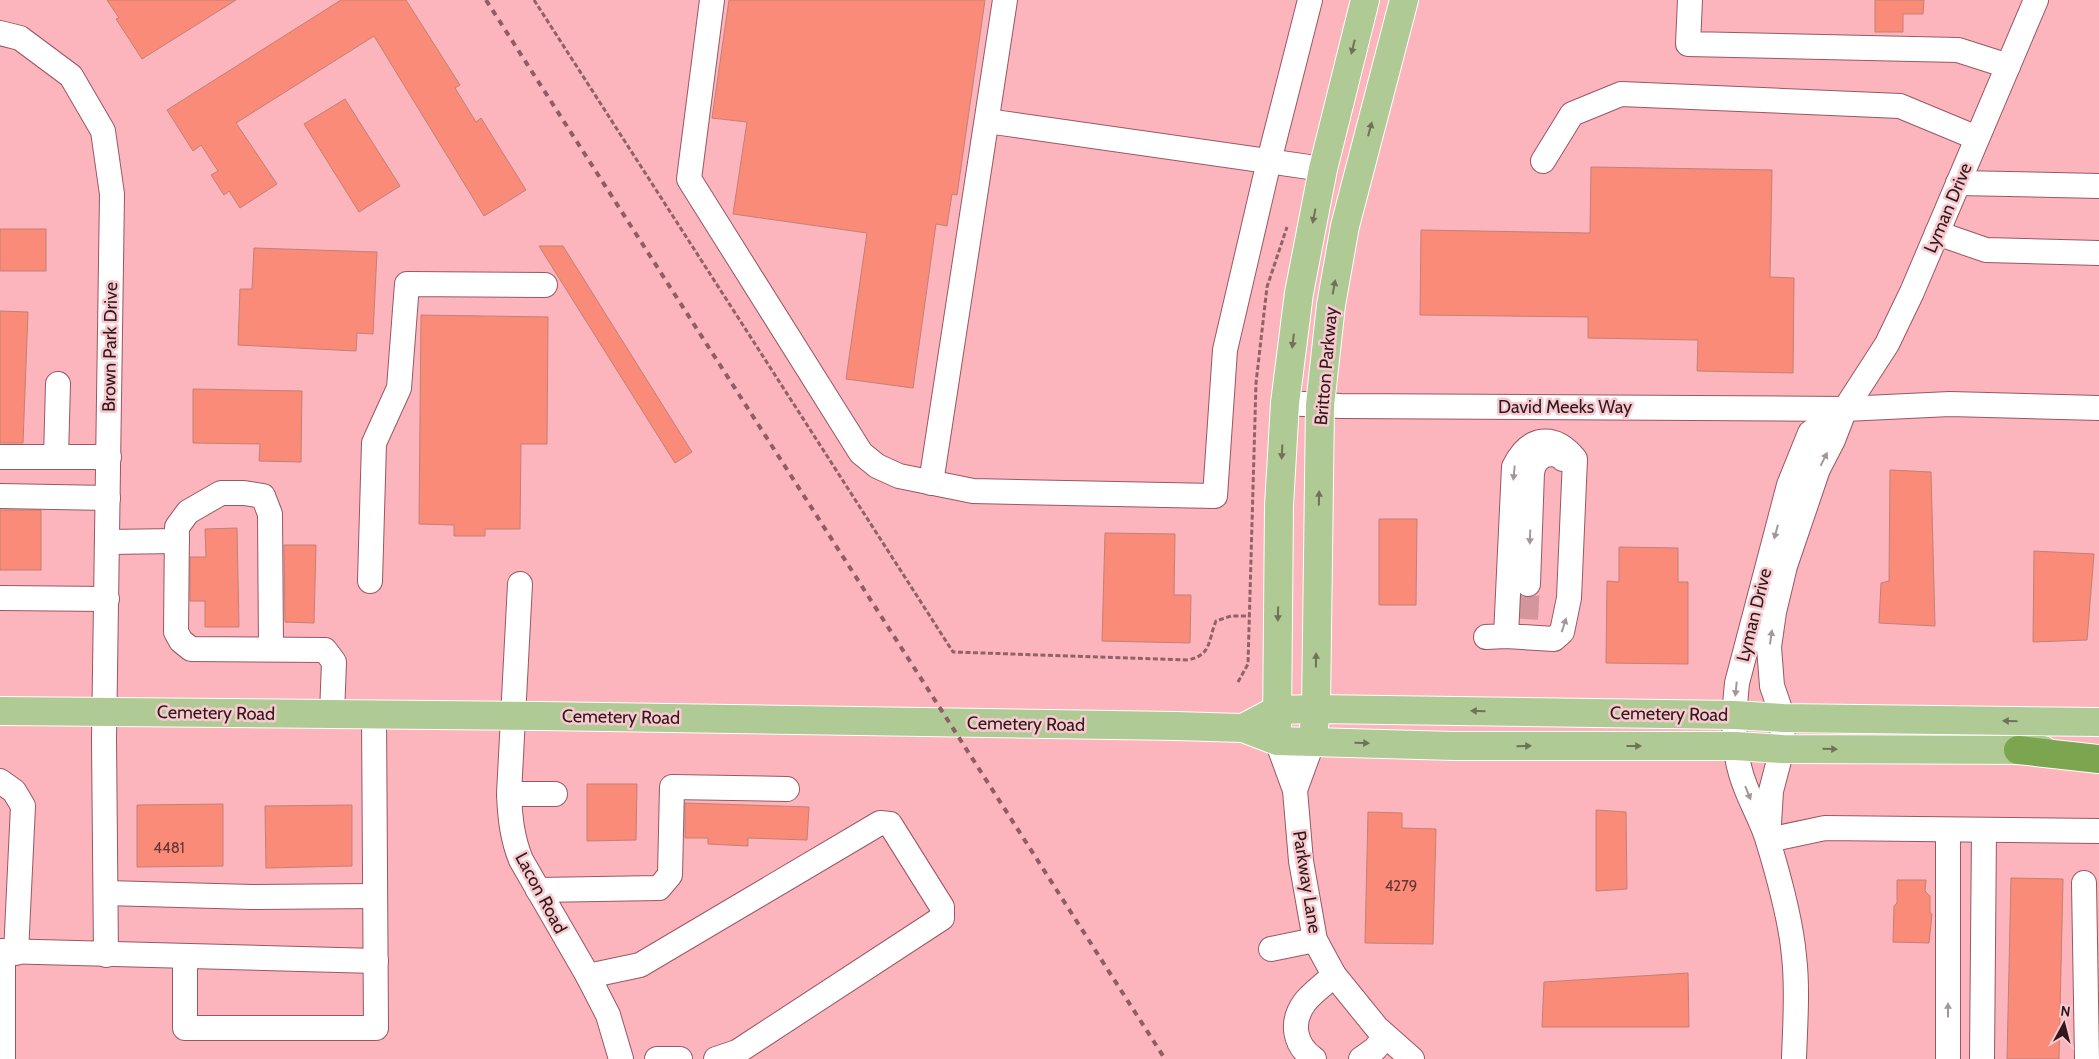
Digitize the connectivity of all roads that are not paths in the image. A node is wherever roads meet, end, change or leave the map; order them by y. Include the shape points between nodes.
1 (712, 0) edge
2 (1005, 0) edge
3 (1310, 0) edge
4 (1365, 0) edge
5 (1404, 0) edge
6 (1690, 0) edge
7 (2036, 0) edge
8 (0, 32) edge
9 (2008, 66) junction
10 (986, 121) junction
11 (1977, 138) junction
12 (1269, 161) junction
13 (1542, 161) dead end
14 (1323, 168) junction
15 (1958, 184) junction
16 (2099, 186) edge
17 (1937, 234) junction
18 (2099, 253) edge
19 (545, 285) dead end
20 (58, 384) dead end
21 (1285, 403) junction
22 (1320, 405) junction
23 (1544, 406) junction
24 (2099, 408) edge
25 (1844, 409) junction
26 (1544, 440) junction
27 (0, 457) edge
28 (56, 457) junction
29 (109, 457) junction
30 (931, 483) junction
31 (0, 496) edge
32 (108, 498) junction
33 (1574, 502) junction
34 (108, 542) junction
35 (177, 542) junction
36 (370, 581) dead end
37 (520, 584) dead end
38 (1528, 584) tunnel mouth
39 (0, 598) edge
40 (107, 599) junction
41 (271, 649) junction
42 (1316, 709) junction
43 (1277, 710) junction
44 (0, 711) edge
45 (105, 712) junction
46 (332, 714) junction
47 (374, 714) junction
48 (1734, 715) junction
49 (513, 716) junction
50 (1783, 718) junction
51 (2099, 722) edge
52 (1242, 728) junction
53 (1277, 741) junction
54 (1313, 741) junction
55 (1735, 746) junction
56 (1782, 749) junction
57 (2018, 750) junction
58 (2099, 750) edge
59 (2099, 759) edge
60 (0, 781) edge
61 (786, 789) dead end
62 (1295, 790) junction
63 (509, 794) junction
64 (555, 794) dead end
65 (1948, 830) junction
66 (1984, 830) junction
67 (2099, 831) edge
68 (1768, 840) junction
69 (2084, 883) dead end
70 (538, 890) junction
71 (106, 894) junction
72 (374, 896) junction
73 (1315, 940) junction
74 (1271, 948) dead end
75 (6, 952) edge
76 (106, 955) junction
77 (185, 957) junction
78 (376, 961) junction
79 (1334, 975) junction
80 (588, 976) junction
81 (1385, 1037) junction
82 (3, 1059) edge
83 (621, 1059) edge
84 (657, 1059) edge
85 (680, 1059) edge
86 (716, 1059) edge
87 (1314, 1059) edge
88 (1361, 1059) edge
89 (1412, 1059) edge
90 (1794, 1059) edge
91 (1948, 1059) edge
92 (1982, 1059) edge
93 (2087, 1059) edge

1 - 30 street via 689,179 861,453 877,466 899,476
2 - 10 street
3 - 12 street
4 -> 14 main road, Britton Parkway
22 -> 5 main road, Britton Parkway via 1331,305 1345,226
6 - 9 street via 1688,44 1958,50
7 - 9 street, Lyman Drive
8 - 29 street, Brown Park Drive via 20,38 71,76 103,131 112,194
9 - 11 street, Lyman Drive
10 - 12 street
10 - 30 street
11 - 13 street via 1900,106 1622,94 1572,114
11 - 15 street, Lyman Drive
12 - 14 street
12 - 30 street via 1225,350 1215,496 973,491
14 -> 21 main road, Britton Parkway via 1299,293
15 - 16 street
15 - 17 street, Lyman Drive
17 - 18 street via 1986,250
17 - 25 street, Lyman Drive via 1886,344
19 - 36 street via 407,284 399,388 374,443
20 - 28 street
21 - 22 street, David Meeks Way
21 -> 43 main road, Britton Parkway via 1279,506
22 - 23 street, David Meeks Way
42 -> 22 main road, Britton Parkway
23 - 25 street, David Meeks Way
23 - 26 street
24 - 25 street, David Meeks Way via 1950,404
25 -> 48 street, Lyman Drive via 1810,433 1789,485 1737,683
50 -> 25 street, Lyman Drive via 1772,686 1769,647 1774,612 1801,516
26 - 33 street via 1559,444 1576,459
26 -> 33 street via 1529,446 1514,466 1506,630 1554,640 1562,632 1569,598
27 - 28 street
28 - 29 street
29 - 32 street, Brown Park Drive
31 - 32 street
32 - 34 street, Brown Park Drive
33 -> 38 street via 1568,496 1566,464 1560,456 1543,455 1536,461 1532,472
34 - 35 street
34 - 40 street, Brown Park Drive
35 - 41 street via 176,632 181,641 191,649
35 - 41 street via 177,527 188,512 220,493 244,492 263,496 270,514
37 - 49 street, Lacon Road
39 - 40 street
40 - 45 street, Brown Park Drive
41 - 46 street via 326,650 334,662
42 - 43 main road, Cemetery Road
48 -> 42 main road, Cemetery Road
42 - 54 main road, Britton Parkway
43 - 52 main road, Cemetery Road
43 - 53 main road, Britton Parkway
44 - 45 main road, Cemetery Road
45 - 46 main road, Cemetery Road
45 - 71 street, Brown Park Drive
46 - 47 main road, Cemetery Road
47 - 49 main road, Cemetery Road
47 - 72 street
48 - 50 main road, Cemetery Road
48 - 55 street, Lyman Drive
49 - 52 main road, Cemetery Road
49 - 63 street, Lacon Road
51 -> 50 main road, Cemetery Road
50 - 56 street, Lyman Drive
52 - 53 main road, Cemetery Road
53 - 54 main road, Cemetery Road
53 - 62 street, Parkway Lane
54 -> 55 main road, Cemetery Road via 1454,746
54 - 62 street, Parkway Lane
55 - 56 main road, Cemetery Road
55 -> 68 street, Lyman Drive via 1742,777
56 -> 57 main road, Cemetery Road
56 - 68 street, Lyman Drive via 1771,791
57 - 58 main road, Cemetery Road
57 - 59 highway
60 - 75 street via 14,791 23,806
61 - 70 street via 672,787 670,875 659,888
62 - 73 street, Parkway Lane via 1301,861
63 - 64 street
63 - 70 street, Lacon Road via 515,845
65 - 66 street
65 - 68 street via 1825,828
91 -> 65 street
66 - 67 street
66 - 92 street
68 - 90 street, Lyman Drive via 1794,956
69 - 93 street
70 - 80 street, Lacon Road
71 - 72 street
71 - 76 street, Brown Park Drive
72 - 78 street
73 - 74 street
73 - 79 street, Parkway Lane
75 - 76 street
75 - 82 street
76 - 77 street
77 - 78 street
77 - 78 street via 185,1028 376,1028
79 - 81 street, Parkway Lane
79 - 87 street via 1306,1002 1297,1017 1295,1033 1303,1052
80 - 83 street, Lacon Road via 608,1015
80 - 86 street via 640,965 880,823 890,824 942,907 942,918 737,1052
81 - 88 street
81 - 89 street, Parkway Lane
84 - 85 street

